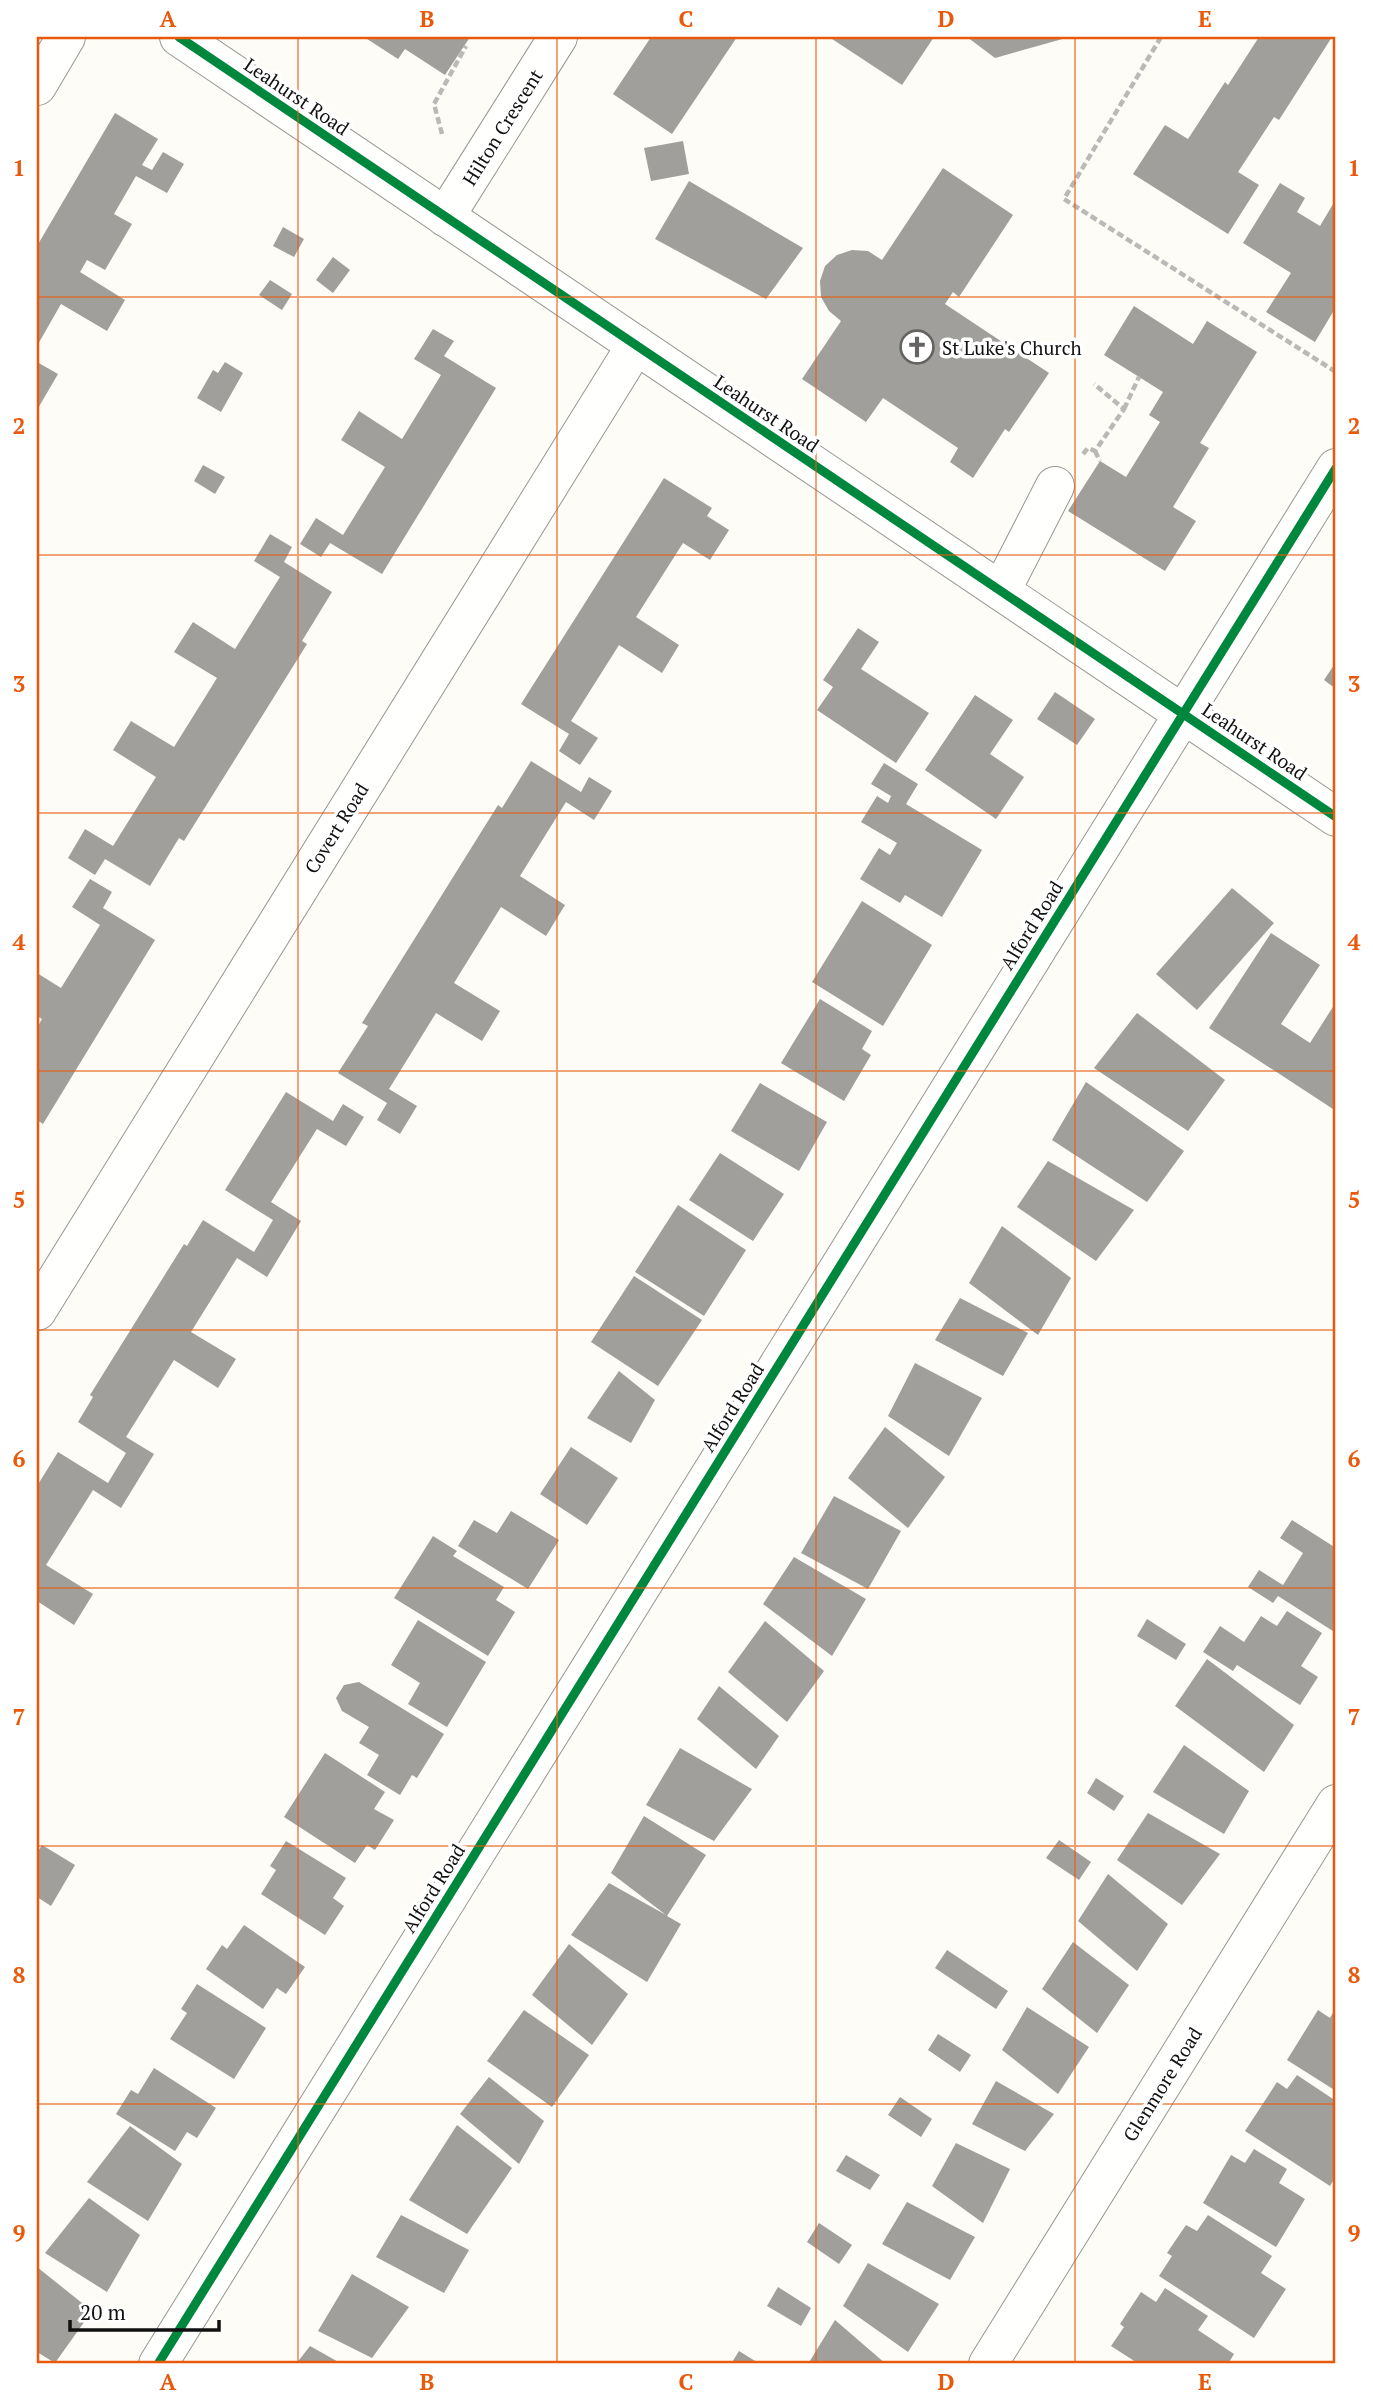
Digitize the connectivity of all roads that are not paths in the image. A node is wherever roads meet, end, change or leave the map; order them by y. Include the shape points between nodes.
1 (66, 37) edge
2 (179, 37) edge
3 (558, 37) edge
4 (37, 86) edge
5 (452, 206) junction
6 (636, 345) junction
7 (1336, 468) edge
8 (1055, 486) road end
9 (1001, 591) junction
10 (1183, 714) junction
11 (1336, 817) edge
12 (37, 1311) edge
13 (1336, 1804) edge
14 (158, 2364) edge
15 (988, 2364) edge

1 - 4 street
2 - 5 street, Leahurst Road
3 - 5 street, Hilton Crescent
5 - 6 street, Leahurst Road
6 - 9 street, Leahurst Road
6 - 12 street, Covert Road
7 - 10 street, Alford Road
8 - 9 street
9 - 10 street, Leahurst Road
10 - 11 street, Leahurst Road
10 - 14 street, Alford Road
13 - 15 street, Glenmore Road

